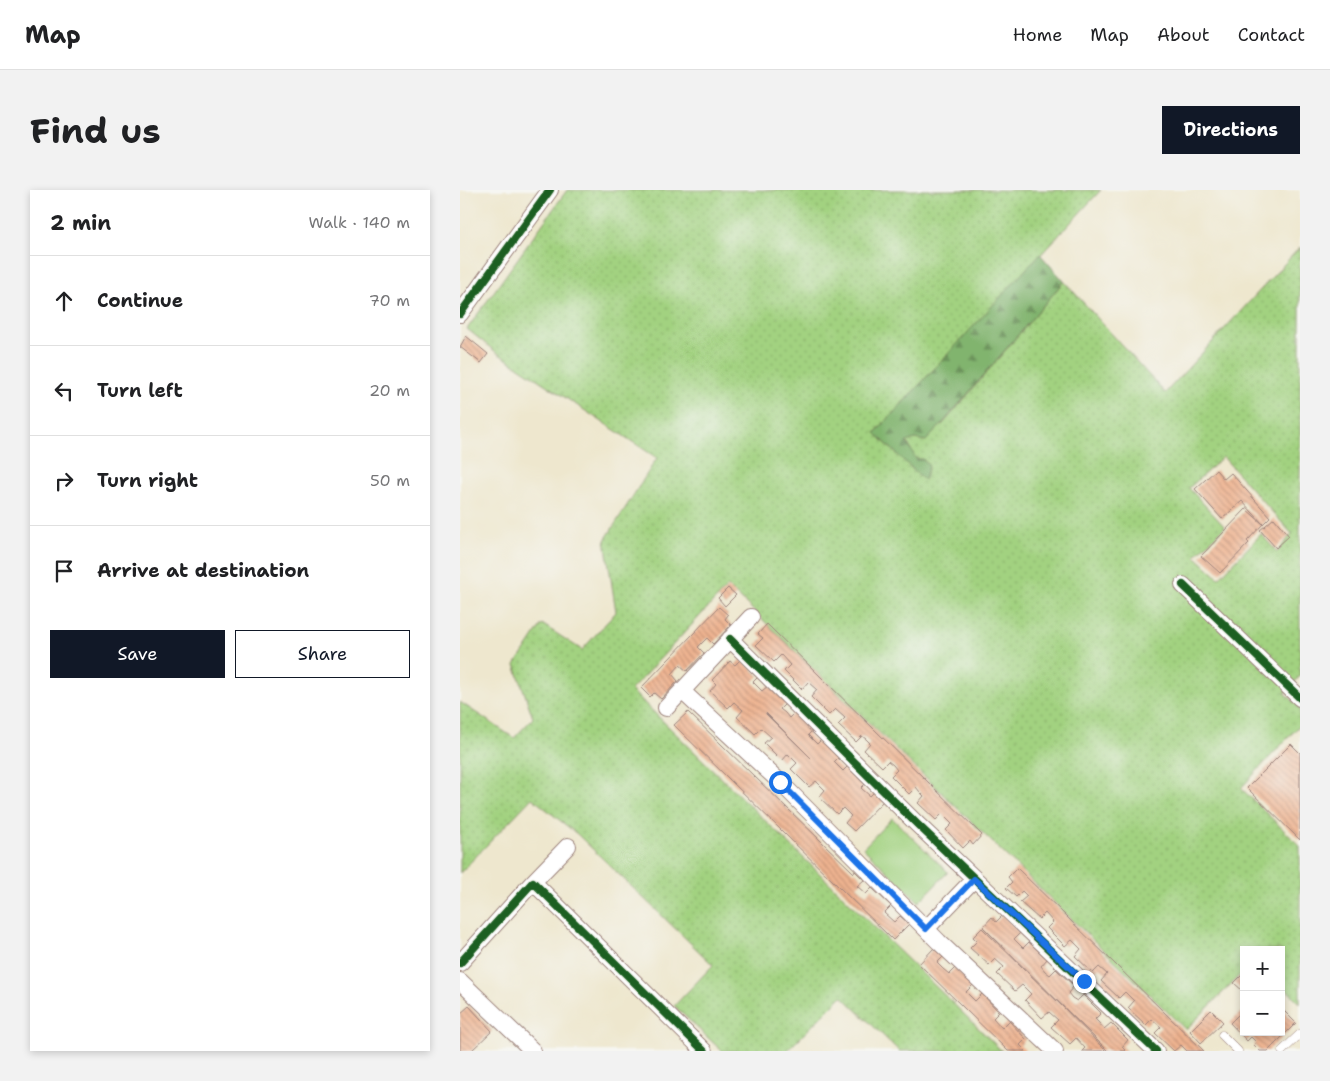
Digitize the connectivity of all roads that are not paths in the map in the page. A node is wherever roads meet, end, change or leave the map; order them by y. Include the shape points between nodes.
1 (550, 190) edge
2 (460, 314) edge
3 (1183, 585) dead end
4 (751, 616) dead end
5 (730, 639) junction
6 (682, 691) junction
7 (1300, 698) edge
8 (666, 708) dead end
9 (568, 846) dead end
10 (974, 879) junction
11 (533, 882) junction
12 (926, 929) junction
13 (460, 963) edge
14 (460, 981) edge
15 (1222, 1034) dead end
16 (1300, 1034) edge
17 (533, 1051) edge
18 (704, 1051) edge
19 (1054, 1051) edge
20 (1156, 1051) edge
21 (1238, 1051) edge
22 (1282, 1051) edge

1 - 2 street
3 - 7 street
4 - 5 street
5 - 6 street
5 - 10 street
6 - 8 street
6 - 12 street via 780,782
9 - 11 street
10 - 12 street
10 - 20 street
11 - 13 street
11 - 18 street
12 - 19 street
14 - 17 street
15 - 21 lane
16 - 22 lane

